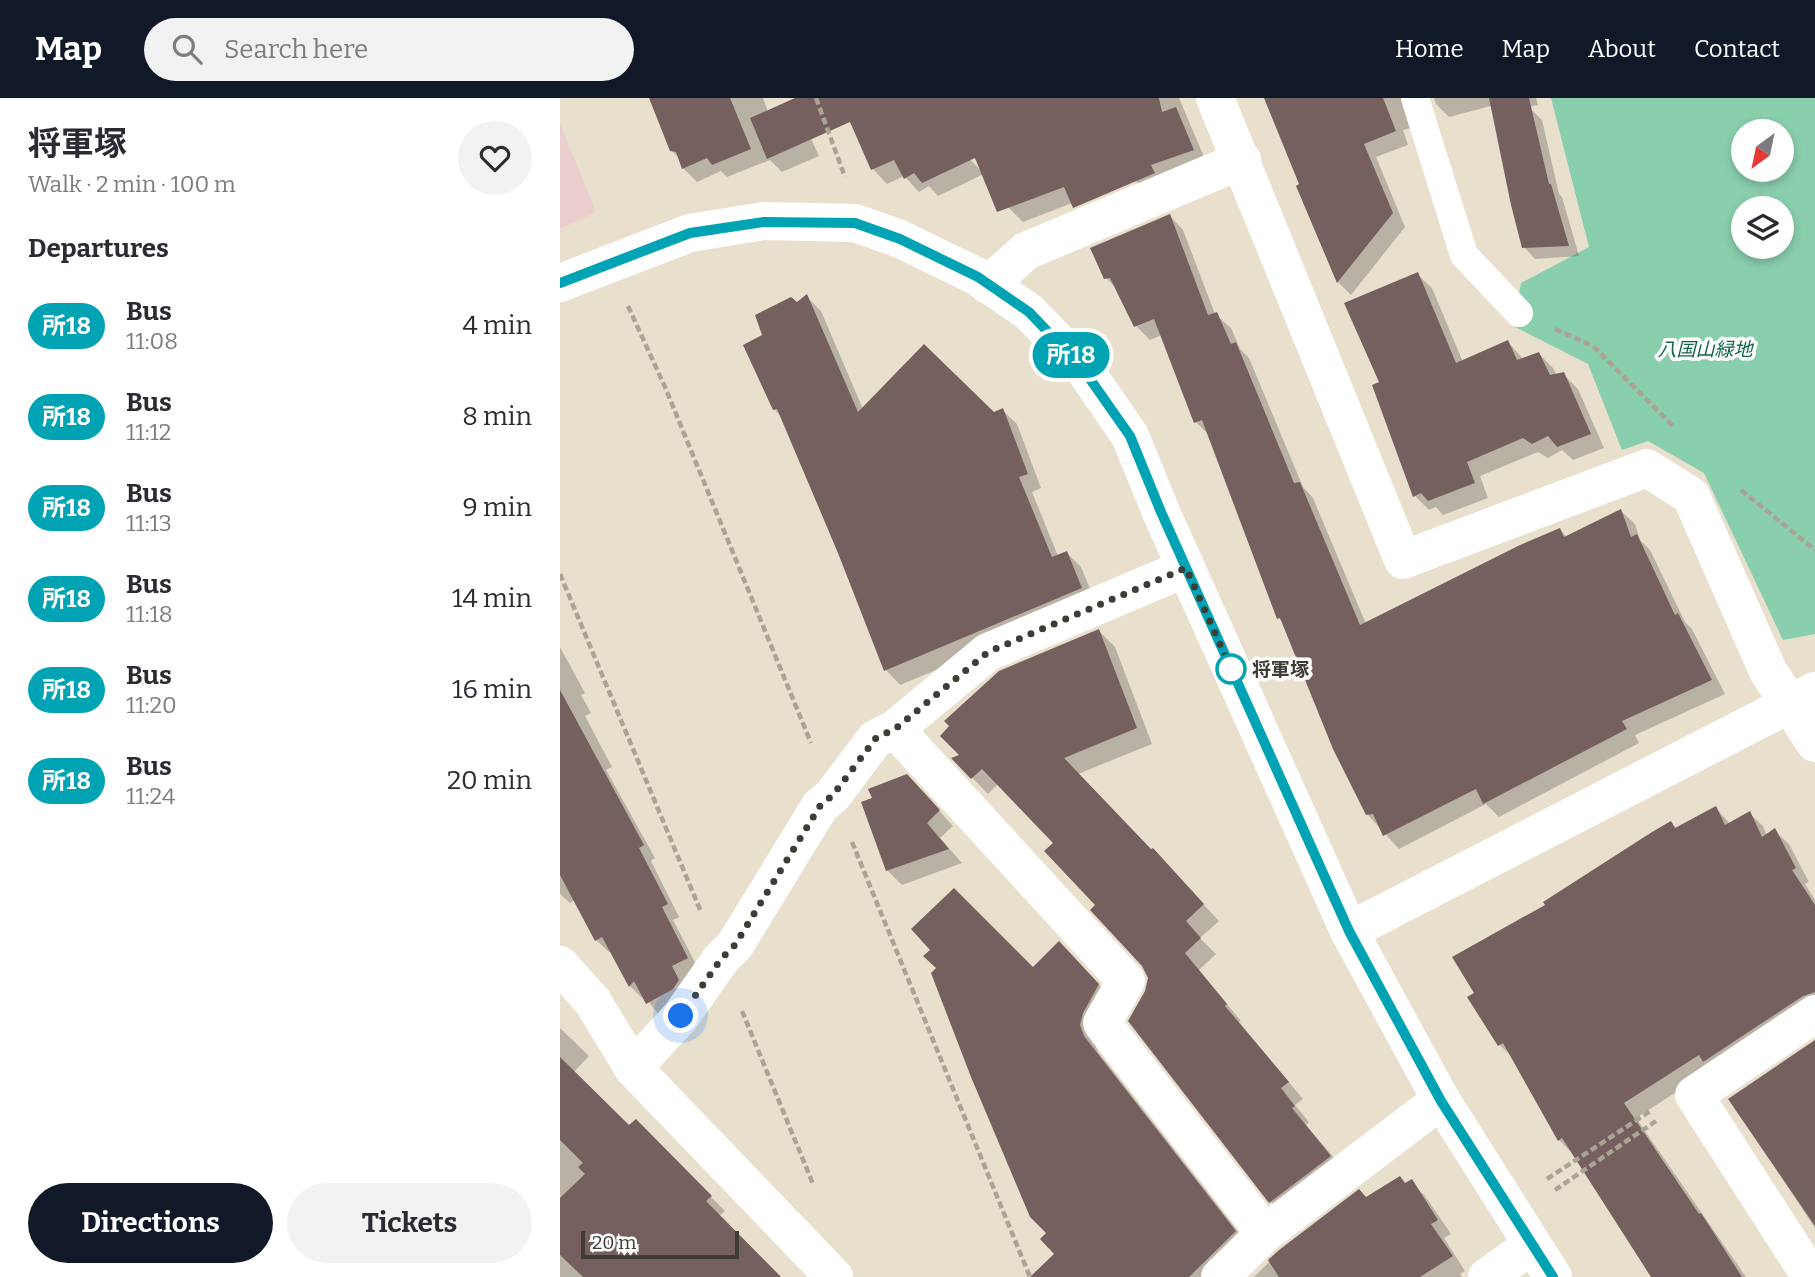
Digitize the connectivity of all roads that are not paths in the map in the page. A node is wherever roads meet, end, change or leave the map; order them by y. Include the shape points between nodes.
1 (1215, 98) edge
2 (1415, 98) edge
3 (1242, 160) junction
4 (560, 283) edge
5 (988, 285) junction
6 (1519, 313) dead end
7 (1186, 568) junction
8 (1801, 698) edge
9 (895, 729) junction
10 (1815, 743) edge
11 (1349, 931) junction
12 (560, 965) edge
13 (1815, 1014) edge
14 (633, 1068) junction
15 (1441, 1101) junction
16 (1265, 1233) junction
17 (1532, 1245) junction
18 (834, 1277) edge
19 (1220, 1277) edge
20 (1487, 1277) edge
21 (1553, 1277) edge
22 (1811, 1277) edge

1 - 3 street
2 - 6 lane via 1464,256
3 - 5 street via 1026,251
3 - 8 street via 1403,560 1647,468 1691,496 1768,671
4 - 5 street via 690,233 764,222 855,223 900,239
5 - 7 street via 1029,312 1099,391 1130,436
7 - 9 street via 988,652
7 - 11 street
8 - 10 street
8 - 11 street
9 - 14 street via 876,738 820,806 735,945 681,1016
9 - 16 street via 1126,981 1102,1023
11 - 15 street
12 - 14 street via 593,1002
13 - 22 street via 1695,1096
14 - 18 street
15 - 16 street
15 - 17 street
16 - 19 street
17 - 20 street
17 - 21 street

